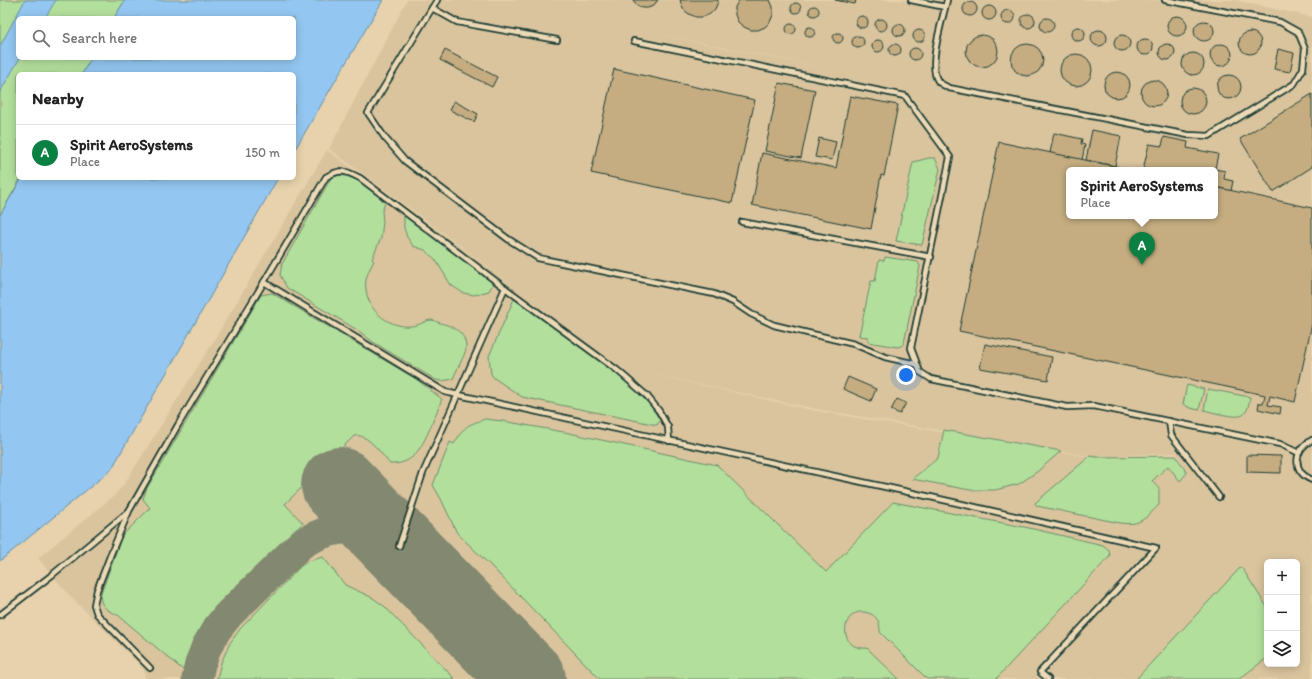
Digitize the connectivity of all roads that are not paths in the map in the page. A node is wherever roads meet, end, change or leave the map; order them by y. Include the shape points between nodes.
1 (437, 0) edge
2 (911, 0) edge
3 (947, 0) edge
4 (1165, 0) edge
5 (432, 8) junction
6 (945, 8) junction
7 (557, 40) dead end
8 (634, 41) dead end
9 (742, 222) dead end
10 (931, 257) junction
11 (264, 282) junction
12 (505, 288) junction
13 (916, 364) junction
14 (458, 394) junction
15 (1169, 422) junction
16 (1312, 440) edge
17 (669, 441) junction
18 (1299, 453) junction
19 (1312, 480) edge
20 (1219, 497) dead end
21 (129, 511) junction
22 (399, 546) dead end
23 (0, 615) edge
24 (150, 668) dead end
25 (1048, 679) edge

1 - 5 lane
2 - 6 lane
3 - 6 lane
4 - 6 lane via 1280,22 1298,32 1305,49 1303,69 1294,84 1209,136 1188,134 949,88 938,81 934,66
5 - 7 lane via 457,22
5 - 13 lane via 368,113 405,161 508,239 538,258 714,294 774,325 854,344 885,357
8 - 10 lane via 905,96 950,158
9 - 10 lane
10 - 13 lane via 911,348
11 - 12 lane via 326,177 335,171 348,172 360,178
11 - 14 lane via 445,392
11 - 21 lane
12 - 14 lane
12 - 17 lane via 617,370 647,396 668,427
13 - 15 lane via 920,372 931,379 1067,407 1094,406
14 - 17 lane
14 - 22 lane via 423,473
15 - 18 lane via 1280,444
15 - 20 lane via 1171,435
16 - 18 lane via 1306,443
17 - 25 lane via 1156,548 1040,672
18 - 19 lane via 1298,467
21 - 23 lane
21 - 24 lane via 97,590 94,605 97,614

